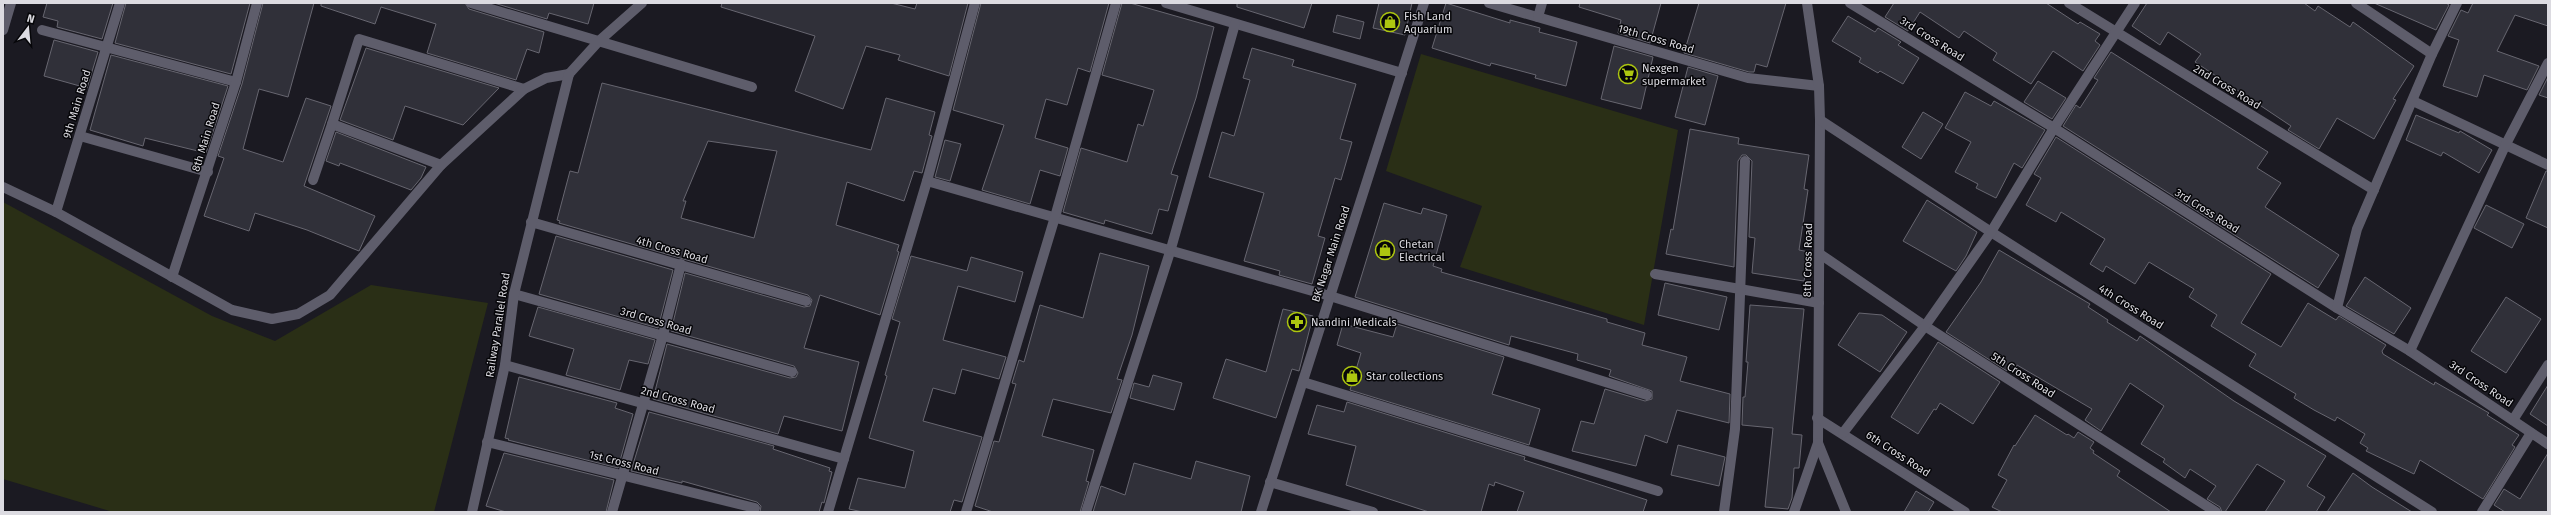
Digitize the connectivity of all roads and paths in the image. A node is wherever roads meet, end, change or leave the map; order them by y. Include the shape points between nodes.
1 (11, 3) edge
2 (120, 3) edge
3 (257, 3) edge
4 (471, 3) edge
5 (642, 3) edge
6 (975, 3) edge
7 (1116, 3) edge
8 (1166, 3) edge
9 (1424, 3) edge
10 (1489, 3) edge
11 (1542, 3) edge
12 (1807, 3) edge
13 (1850, 3) edge
14 (2069, 3) edge
15 (2135, 3) edge
16 (2356, 3) edge
17 (2457, 3) edge
18 (1538, 17) junction
19 (1235, 24) junction
20 (3, 30) edge
21 (42, 30) dead end
22 (2116, 34) junction
23 (599, 41) junction
24 (107, 46) junction
25 (2432, 54) junction
26 (2548, 64) edge
27 (1402, 73) junction
28 (569, 74) junction
29 (236, 82) junction
30 (1819, 86) junction
31 (752, 87) dead end
32 (524, 89) junction
33 (2413, 102) junction
34 (1820, 120) junction
35 (332, 124) junction
36 (2054, 128) junction
37 (80, 136) junction
38 (2506, 144) junction
39 (1744, 161) dead end
40 (441, 165) junction
41 (2548, 165) edge
42 (208, 172) junction
43 (313, 180) dead end
44 (927, 181) junction
45 (3, 187) edge
46 (2374, 190) junction
47 (56, 212) junction
48 (1055, 217) junction
49 (531, 222) junction
50 (1991, 232) junction
51 (1170, 252) junction
52 (1820, 254) junction
53 (681, 264) junction
54 (1655, 274) dead end
55 (172, 277) junction
56 (1740, 289) junction
57 (514, 294) junction
58 (1330, 296) junction
59 (806, 301) dead end
60 (1819, 303) junction
61 (2337, 308) junction
62 (1925, 326) junction
63 (663, 335) junction
64 (2410, 351) junction
65 (505, 365) junction
66 (2548, 365) edge
67 (792, 372) dead end
68 (1303, 382) junction
69 (1647, 395) dead end
70 (643, 403) junction
71 (1817, 418) junction
72 (2513, 420) junction
73 (1844, 433) junction
74 (2531, 433) junction
75 (487, 442) junction
76 (1818, 443) junction
77 (2548, 444) edge
78 (844, 458) junction
79 (623, 476) junction
80 (1270, 482) junction
81 (1658, 491) dead end
82 (754, 508) dead end
83 (472, 512) edge
84 (612, 512) edge
85 (828, 512) edge
86 (966, 512) edge
87 (1086, 512) edge
88 (1261, 512) edge
89 (1373, 512) edge
90 (1724, 512) edge
91 (1794, 512) edge
92 (1846, 512) edge
93 (1965, 512) edge
94 (2216, 512) edge
95 (2432, 512) edge
96 (2482, 512) edge

1 - 20 street
2 - 24 street, 9th Main Road
3 - 29 street, 8th Main Road
4 - 23 street
5 - 23 street
6 - 44 street
7 - 48 street
8 - 19 street
9 - 27 street, BK Nagar Main Road
10 - 18 street, 19th Cross Road
11 - 18 street
12 - 30 street, 8th Cross Road
13 - 36 street, 3rd Cross Road
14 - 22 street, 2nd Cross Road
15 - 22 street
16 - 25 street
17 - 25 street
18 - 30 street, 19th Cross Road via 1748,78
19 - 27 street
19 - 51 street
21 - 24 street
22 - 36 street
22 - 46 street, 2nd Cross Road
23 - 28 street
23 - 31 street
24 - 29 street
24 - 37 street, 9th Main Road
25 - 33 street
26 - 38 street
27 - 58 street, BK Nagar Main Road
28 - 32 street via 546,78
28 - 49 street, Railway Parallel Road
29 - 42 street, 8th Main Road
30 - 34 street, 8th Cross Road
32 - 35 street via 359,39
32 - 40 street
33 - 38 street
33 - 46 street
34 - 50 street, 4th Cross Road
34 - 52 street, 8th Cross Road
35 - 40 street
35 - 43 street
36 - 50 street
36 - 61 street, 3rd Cross Road
37 - 42 street
37 - 47 street, 9th Main Road
38 - 41 street
38 - 64 street
39 - 56 street
40 - 55 street via 330,295 298,314 272,319 232,310
42 - 55 street, 8th Main Road
44 - 48 street
44 - 78 street
45 - 47 street
46 - 61 street via 2357,229
47 - 55 street
48 - 51 street
48 - 86 street
49 - 53 street, 4th Cross Road
49 - 57 street, Railway Parallel Road
50 - 62 street
50 - 95 street, 4th Cross Road
51 - 58 street
51 - 87 street
52 - 60 street, 8th Cross Road
52 - 62 street, 5th Cross Road
53 - 59 street, 4th Cross Road
53 - 63 street
54 - 56 street
56 - 60 street
56 - 90 street via 1735,429
57 - 63 street, 3rd Cross Road
57 - 65 street, Railway Parallel Road
58 - 68 street, BK Nagar Main Road
58 - 69 street
60 - 71 street, 8th Cross Road
61 - 64 street, 3rd Cross Road
62 - 73 street
62 - 94 street, 5th Cross Road
63 - 67 street, 3rd Cross Road
63 - 70 street
64 - 72 street, 3rd Cross Road
65 - 70 street, 2nd Cross Road
65 - 75 street, Railway Parallel Road
66 - 72 street
68 - 80 street, BK Nagar Main Road
68 - 81 street
70 - 78 street, 2nd Cross Road
70 - 79 street
71 - 73 street, 6th Cross Road
71 - 76 street, 8th Cross Road
72 - 74 street, 3rd Cross Road
73 - 93 street, 6th Cross Road
74 - 77 street, 3rd Cross Road
74 - 96 street
75 - 79 street, 1st Cross Road
75 - 83 street, Railway Parallel Road
76 - 91 street
76 - 92 street, 8th Cross Road
78 - 85 street
79 - 82 street, 1st Cross Road
79 - 84 street
80 - 88 street, BK Nagar Main Road
80 - 89 street

